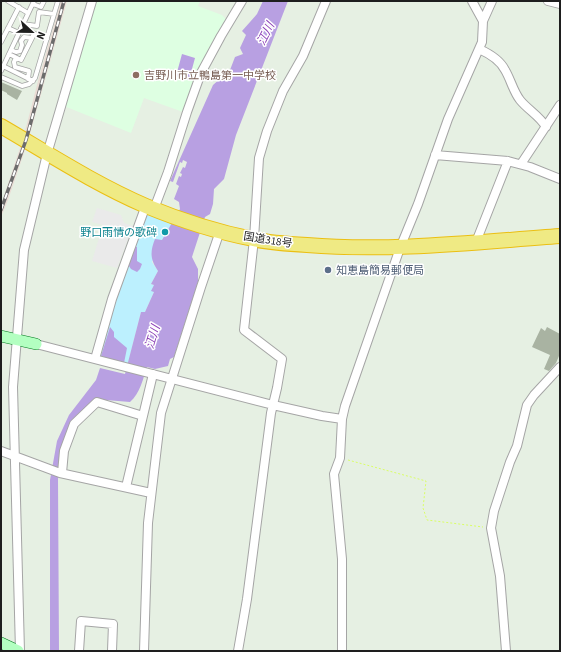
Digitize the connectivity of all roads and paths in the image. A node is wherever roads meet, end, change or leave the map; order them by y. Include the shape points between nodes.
1 (8, 1) edge
2 (44, 1) edge
3 (92, 1) edge
4 (242, 1) edge
5 (326, 1) edge
6 (472, 1) edge
7 (492, 1) edge
8 (548, 1) edge
9 (33, 2) edge
10 (57, 2) edge
11 (560, 4) edge
12 (19, 7) junction
13 (28, 13) junction
14 (54, 14) junction
15 (483, 21) junction
16 (22, 26) junction
17 (8, 28) junction
18 (19, 33) junction
19 (33, 36) junction
20 (47, 39) junction
21 (1, 42) edge
22 (479, 49) junction
23 (11, 50) junction
24 (9, 54) junction
25 (16, 58) junction
26 (3, 66) junction
27 (1, 71) edge
28 (1, 77) edge
29 (30, 80) junction
30 (560, 105) edge
31 (1, 126) edge
32 (546, 127) junction
33 (47, 154) junction
34 (435, 154) junction
35 (508, 161) junction
36 (521, 164) junction
37 (560, 179) edge
38 (150, 207) junction
39 (220, 231) junction
40 (560, 236) edge
41 (254, 239) junction
42 (476, 242) junction
43 (400, 248) junction
44 (1, 336) edge
45 (18, 340) junction
46 (36, 344) joint
47 (95, 359) junction
48 (560, 367) edge
49 (151, 373) junction
50 (171, 378) junction
51 (273, 405) junction
52 (143, 416) junction
53 (342, 419) junction
54 (1, 451) edge
55 (15, 455) junction
56 (340, 458) junction
57 (61, 473) junction
58 (126, 487) junction
59 (151, 493) junction
60 (491, 528) junction
61 (1, 643) edge
62 (19, 651) edge
63 (79, 651) edge
64 (112, 651) edge
65 (144, 651) edge
66 (238, 651) edge
67 (342, 651) edge
68 (506, 651) edge

1 - 12 lane
2 - 9 lane via 41,7
3 - 33 street
4 - 38 street via 201,73 168,172
5 - 41 street via 267,131 259,158
6 - 15 street
7 - 15 street
8 - 11 street
9 - 13 lane
10 - 14 lane
12 - 13 lane
12 - 17 lane
13 - 16 lane
14 - 16 lane via 39,12 37,26
14 - 20 lane
15 - 22 street
16 - 18 lane
16 - 19 lane
17 - 18 lane
17 - 21 lane
18 - 23 lane
19 - 20 lane
19 - 23 lane via 24,37 20,51
19 - 25 lane via 21,60
20 - 29 lane via 36,78
22 - 32 street via 489,54 504,68 516,95
22 - 34 street
23 - 24 lane
24 - 25 lane
24 - 26 lane
25 - 29 lane via 15,67 29,71
26 - 27 lane
26 - 29 lane
28 - 29 lane via 22,86 29,84
30 - 32 street
31 - 33 highway, 国道318号
32 - 36 street
33 - 38 highway, 国道318号 via 103,186
33 - 45 street via 24,250
34 - 35 street
34 - 43 street
35 - 36 street
35 - 42 street
36 - 37 street
38 - 39 highway, 国道318号
38 - 47 street via 112,299
39 - 41 highway, 国道318号
39 - 50 street
40 - 42 highway, 国道318号
41 - 43 highway, 国道318号 via 343,248
41 - 51 street via 244,330 282,358
42 - 43 highway, 国道318号
43 - 53 street
44 - 45 street
45 - 46 street
45 - 55 street via 13,387
46 - 47 street
47 - 49 street
48 - 60 street via 527,405
49 - 50 street
49 - 52 street
50 - 51 street
50 - 59 street via 161,413
51 - 53 street
51 - 66 street
52 - 57 street via 97,402 74,424 64,451
52 - 58 street
53 - 56 street
54 - 55 street
55 - 57 street
55 - 62 street
56 - 60 path via 426,481 423,508 427,520
56 - 67 street via 334,474 342,560
57 - 58 street
58 - 59 street
59 - 65 street
60 - 68 street via 500,576
61 - 62 street
63 - 64 street via 80,621 113,624

